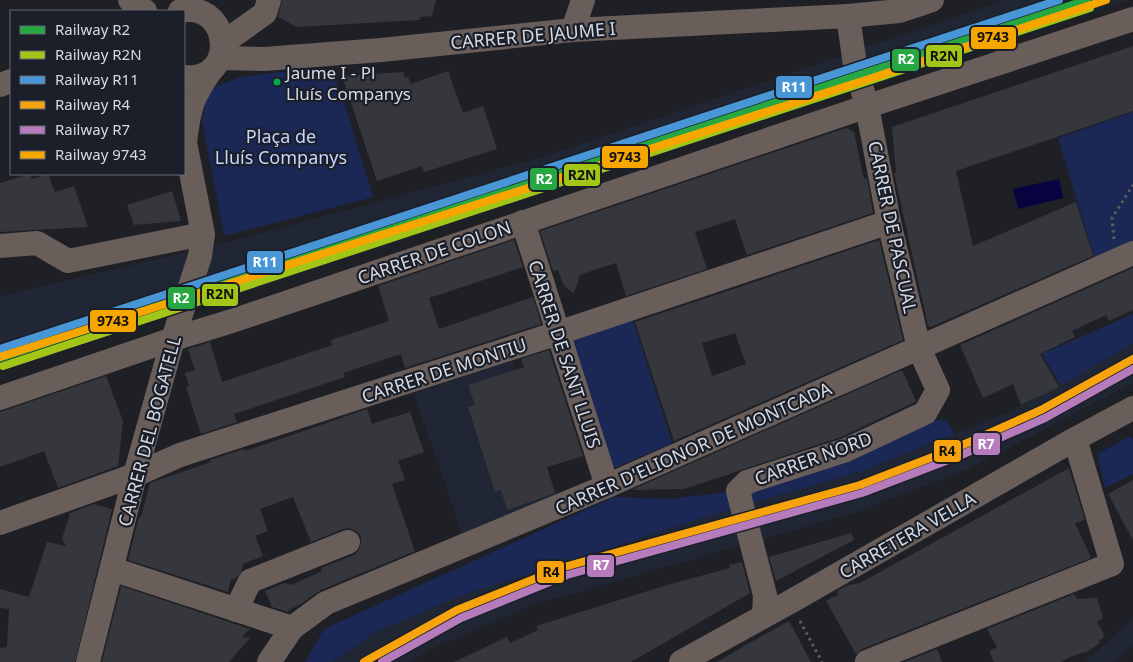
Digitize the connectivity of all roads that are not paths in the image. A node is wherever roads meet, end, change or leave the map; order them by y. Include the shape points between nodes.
1 (130, 0) edge
2 (269, 0) edge
3 (583, 0) edge
4 (932, 0) edge
5 (182, 7) edge
6 (851, 8) edge
7 (144, 10) edge
8 (1133, 19) edge
9 (573, 30) junction
10 (218, 56) junction
11 (185, 77) edge
12 (867, 106) junction
13 (185, 134) edge
14 (185, 145) edge
15 (523, 222) junction
16 (889, 222) junction
17 (203, 234) junction
18 (0, 246) edge
19 (1124, 248) edge
20 (558, 333) junction
21 (173, 339) junction
22 (919, 348) junction
23 (0, 398) edge
24 (1133, 408) edge
25 (925, 413) joint
26 (1075, 439) junction
27 (135, 475) junction
28 (607, 486) junction
29 (0, 523) edge
30 (348, 542) dead end
31 (112, 569) junction
32 (236, 610) junction
33 (764, 616) junction
34 (292, 628) junction
35 (88, 662) edge
36 (269, 662) edge
37 (681, 662) edge
38 (867, 662) edge

1 - 7 street
2 - 10 street via 265,13
3 - 9 street
4 - 6 street, CARRER DE JAUME I via 899,11
5 - 10 street via 200,12 215,22 220,30
6 - 9 street, CARRER DE JAUME I
6 - 12 street, CARRER DE PASCUAL via 855,65
8 - 12 street, CARRER DE COLON
9 - 10 street, CARRER DE JAUME I via 264,59
10 - 11 street via 204,74
10 - 13 street, CARRER DEL BOGATELL via 192,100
12 - 15 street, CARRER DE COLON
12 - 16 street, CARRER DE PASCUAL
14 - 17 street, CARRER DEL BOGATELL
15 - 20 street, CARRER DE SANT LLUIS
15 - 21 street, CARRER DE COLON via 232,322
16 - 20 street, CARRER DE MONTIU
16 - 22 street, CARRER DE PASCUAL
17 - 18 street via 68,261 37,244
17 - 21 street, CARRER DEL BOGATELL via 200,256
19 - 22 street, CARRER D'ELIONOR DE MONTCADA
20 - 27 street, CARRER DE MONTIU via 180,455
20 - 28 street, CARRER DE SANT LLUIS
21 - 23 street, CARRER DE COLON
21 - 27 street, CARRER DEL BOGATELL
22 - 25 street, CARRER DE PASCUAL via 938,390
22 - 28 street, CARRER D'ELIONOR DE MONTCADA
24 - 26 street, CARRETERA VELLA
25 - 33 street, CARRER NORD via 846,450 747,482 738,491 765,595
26 - 33 street, CARRETERA VELLA
26 - 38 street via 1112,564
27 - 29 street, CARRER DE MONTIU
27 - 31 street, CARRER DEL BOGATELL
28 - 34 street, CARRER D'ELIONOR DE MONTCADA via 326,603
30 - 32 street via 250,581
31 - 32 street
31 - 35 street, CARRER DEL BOGATELL
32 - 34 street
33 - 37 street, CARRETERA VELLA
34 - 36 street, CARRER D'ELIONOR DE MONTCADA

